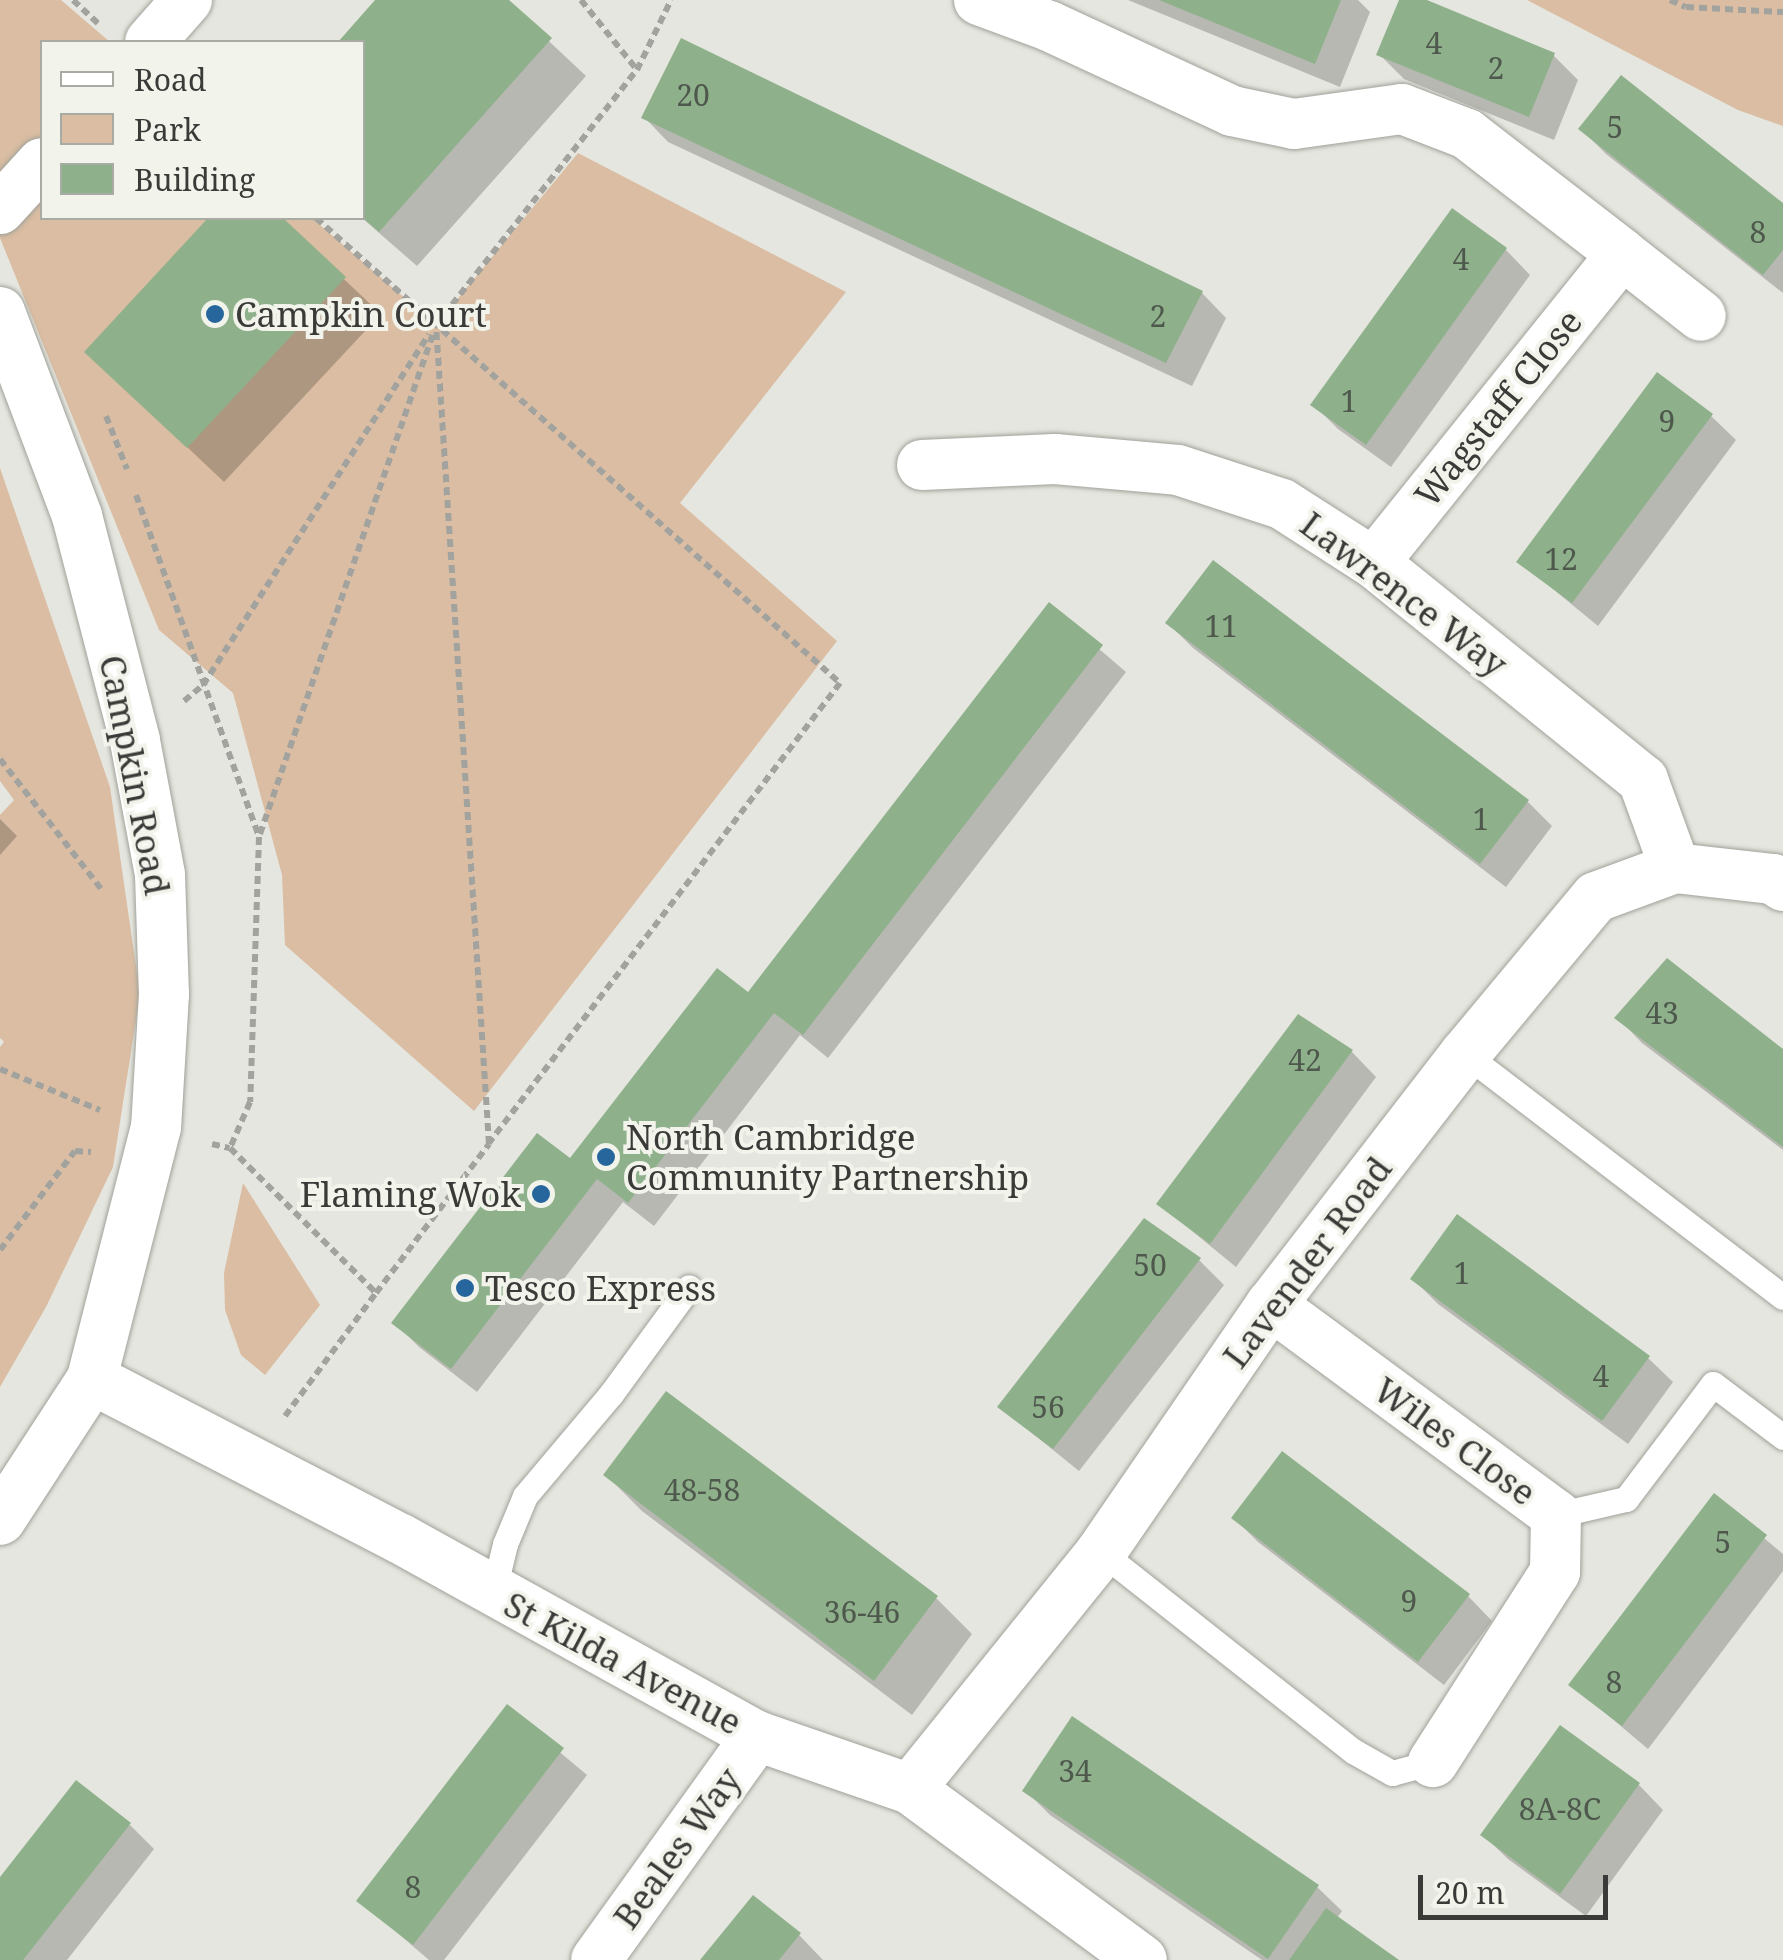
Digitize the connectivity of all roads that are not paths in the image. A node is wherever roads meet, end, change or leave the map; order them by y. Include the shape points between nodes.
1 (188, 0) edge
2 (979, 0) edge
3 (152, 40) edge
4 (40, 165) edge
5 (0, 208) edge
6 (1622, 254) junction
7 (0, 312) edge
8 (1701, 316) dead end
9 (922, 466) dead end
10 (1374, 563) junction
11 (1675, 868) junction
12 (1783, 886) edge
13 (1464, 1054) junction
14 (689, 1287) dead end
15 (1783, 1297) edge
16 (1271, 1305) junction
17 (92, 1378) junction
18 (1783, 1437) edge
19 (1556, 1515) junction
20 (0, 1520) edge
21 (1101, 1552) junction
22 (493, 1594) junction
23 (758, 1736) junction
24 (1432, 1762) joint
25 (910, 1788) junction
26 (596, 1960) edge
27 (1142, 1960) edge

1 - 3 street
2 - 6 street via 1232,111 1294,124 1402,109 1467,134
4 - 5 street
6 - 8 street
6 - 10 street, Wagstaff Close
7 - 17 street, Campkin Road via 77,516 135,742 160,875 164,994 156,1127
9 - 10 street, Lawrence Way via 1054,459 1178,470 1282,504
10 - 11 street, Lawrence Way via 1643,780
11 - 12 street, Lavender Road
11 - 13 street, Lavender Road via 1596,897
13 - 15 lane
13 - 16 street, Lavender Road
14 - 22 lane via 525,1496
16 - 19 street, Wiles Close
16 - 21 street, Lavender Road
17 - 20 street, Campkin Road
17 - 22 street, St Kilda Avenue via 402,1539
18 - 19 lane via 1713,1384 1626,1499
19 - 24 street, Wiles Close via 1555,1572
21 - 24 lane via 1353,1751 1392,1774
21 - 25 street, Lavender Road
22 - 23 street, St Kilda Avenue
23 - 25 street, St Kilda Avenue
23 - 26 street, Beales Way
25 - 27 street, St Kilda Avenue

